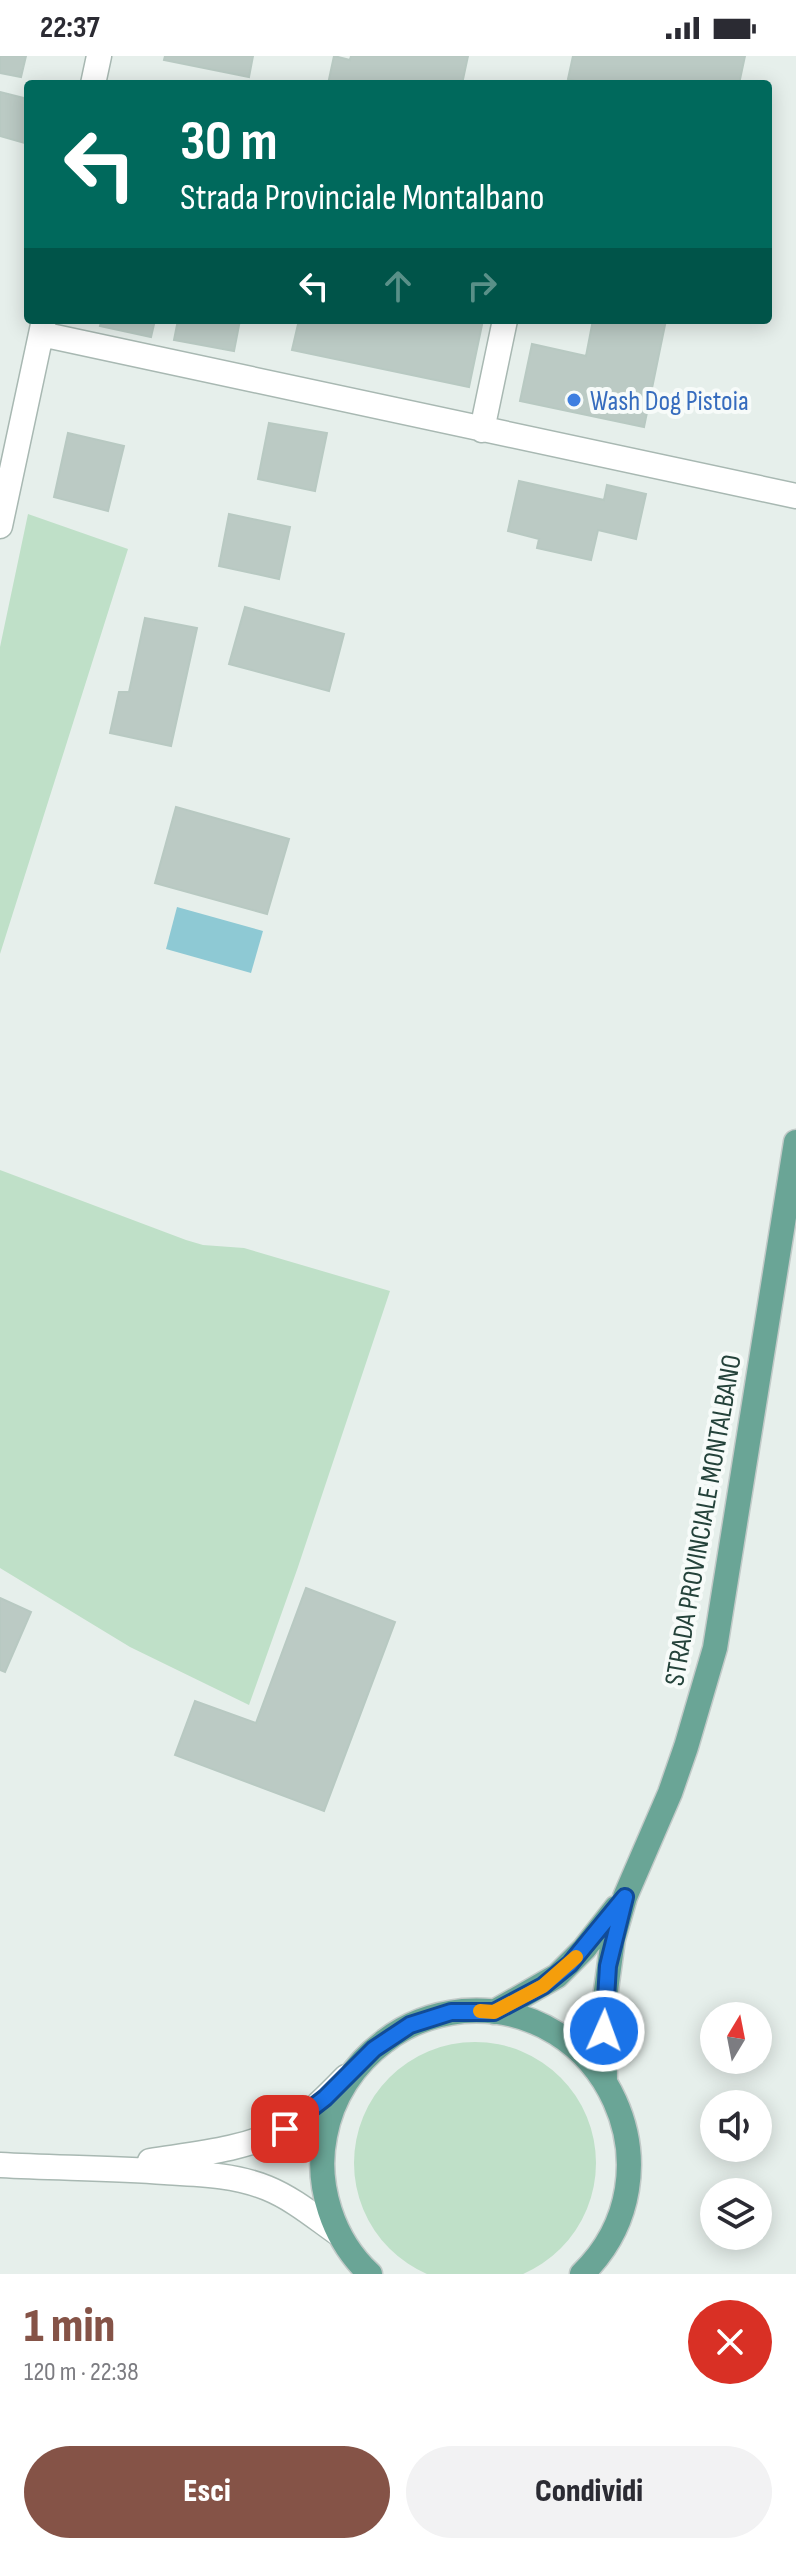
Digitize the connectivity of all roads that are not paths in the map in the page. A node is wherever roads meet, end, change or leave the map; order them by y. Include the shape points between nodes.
1 (99, 56) edge
2 (94, 80) edge
3 (504, 324) edge
4 (42, 327) edge
5 (482, 430) junction
6 (796, 496) edge
7 (0, 526) edge
8 (796, 1142) edge
9 (625, 1897) junction
10 (494, 2012) junction
11 (359, 2064) junction
12 (605, 2082) junction
13 (0, 2165) edge
14 (108, 2168) junction
15 (339, 2234) junction
16 (370, 2274) edge
17 (582, 2274) edge

1 - 2 street
3 - 5 street
4 - 5 street
4 - 7 street
5 - 6 street
8 - 9 main road, STRADA PROVINCIALE MONTALBANO via 715,1648 670,1793
9 - 10 main road, STRADA PROVINCIALE MONTALBANO via 557,1976
9 - 12 main road, STRADA PROVINCIALE MONTALBANO via 606,1977
10 - 11 main road, STRADA PROVINCIALE MONTALBANO via 430,2017 391,2036
10 - 12 main road, STRADA PROVINCIALE MONTALBANO via 545,2027 589,2060
11 - 14 street via 316,2106 274,2134
11 - 15 main road, STRADA PROVINCIALE MONTALBANO via 335,2102 323,2146 324,2191
12 - 17 main road, STRADA PROVINCIALE MONTALBANO via 624,2124 628,2185 614,2230
13 - 14 street
14 - 15 street via 247,2182 284,2197
15 - 16 main road, STRADA PROVINCIALE MONTALBANO

